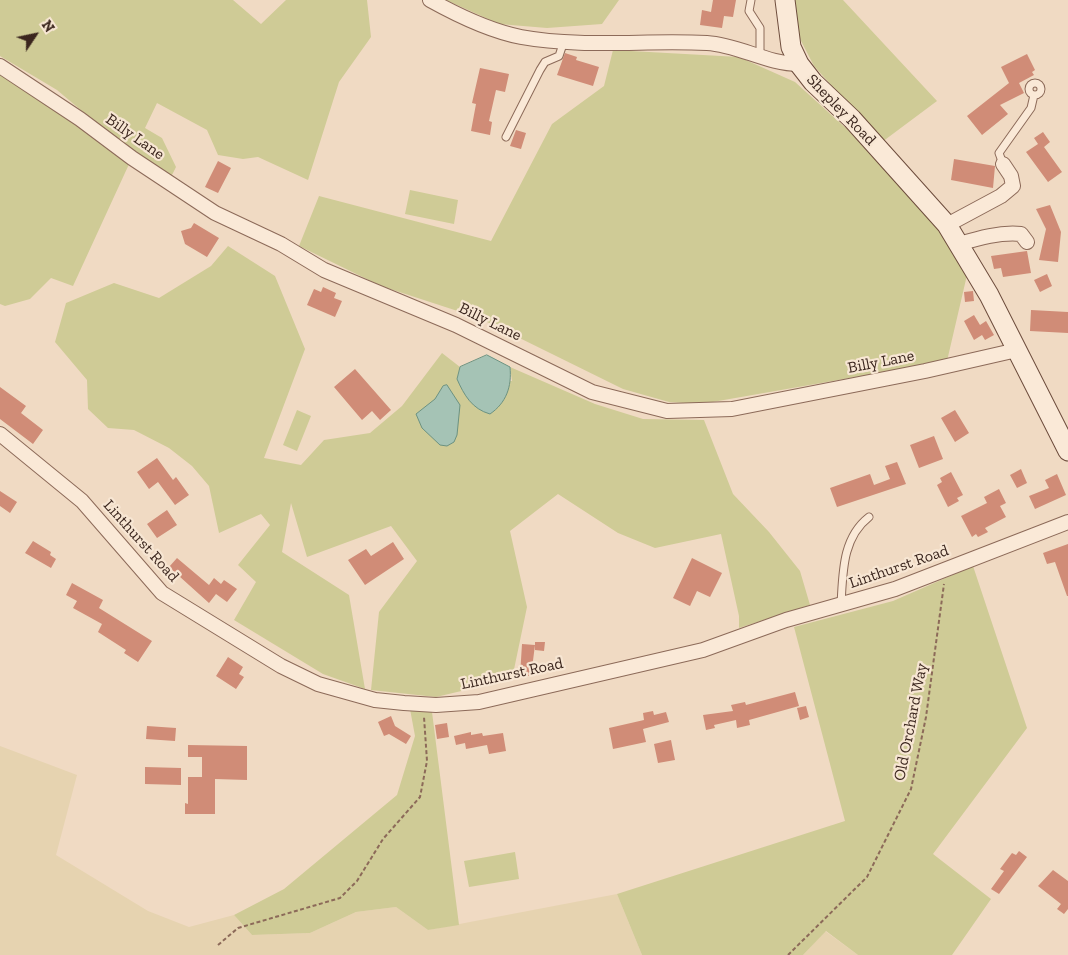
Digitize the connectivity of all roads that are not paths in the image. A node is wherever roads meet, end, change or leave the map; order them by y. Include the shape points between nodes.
1 (430, 0) edge
2 (751, 0) edge
3 (785, 0) edge
4 (564, 41) junction
5 (760, 56) junction
6 (799, 64) junction
7 (0, 66) edge
8 (1034, 95) dead end
9 (506, 137) dead end
10 (1003, 164) joint
11 (947, 226) junction
12 (1027, 242) dead end
13 (959, 244) junction
14 (1017, 350) junction
15 (0, 434) edge
16 (1068, 450) edge
17 (869, 517) dead end
18 (1068, 522) edge
19 (841, 604) junction

1 - 4 street, Shepley Road via 507,33
2 - 5 lane via 749,11 760,28
3 - 6 street via 791,47
4 - 5 street, Shepley Road via 707,43
4 - 9 lane via 559,56 545,62 540,70
5 - 6 street, Shepley Road via 781,64
6 - 11 street, Shepley Road
7 - 14 street, Billy Lane via 215,213 281,244 324,270 456,325 592,392 667,411 732,409 924,372
8 - 10 lane via 1027,114 1001,149
10 - 11 street via 1011,176 1012,186 1001,196
11 - 13 street, Shepley Road
12 - 13 street via 1021,234 1014,234 988,236
13 - 14 street, Shepley Road
14 - 16 street, Shepley Road
15 - 19 street, Linthurst Road via 82,501 162,593 280,666 318,684 374,700 423,705 479,702 703,650
17 - 19 lane via 856,530 848,547
18 - 19 street, Linthurst Road via 895,590

